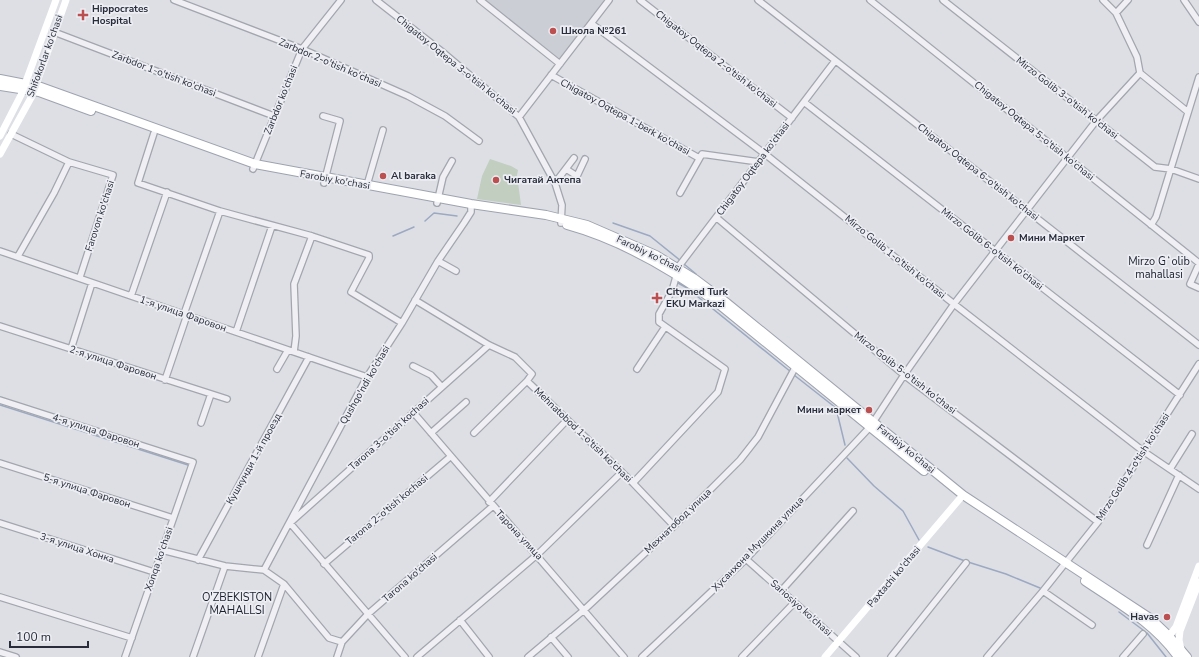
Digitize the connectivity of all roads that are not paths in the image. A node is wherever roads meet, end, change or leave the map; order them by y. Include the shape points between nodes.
1 (56, 0) edge
2 (66, 0) edge
3 (174, 0) edge
4 (341, 0) edge
5 (376, 0) edge
6 (480, 0) edge
7 (609, 0) edge
8 (640, 0) edge
9 (758, 0) edge
10 (870, 0) edge
11 (943, 0) edge
12 (1102, 0) edge
13 (1128, 0) edge
14 (1184, 0) edge
15 (1116, 13) junction
16 (1199, 22) edge
17 (592, 24) junction
18 (54, 32) junction
19 (39, 44) junction
20 (48, 47) junction
21 (302, 49) junction
22 (835, 61) junction
23 (560, 64) junction
24 (1140, 73) junction
25 (551, 75) junction
26 (1199, 77) edge
27 (0, 79) edge
28 (0, 86) edge
29 (25, 86) junction
30 (34, 88) junction
31 (804, 102) junction
32 (1188, 112) junction
33 (274, 116) junction
34 (323, 116) dead end
35 (519, 117) junction
36 (792, 118) junction
37 (1096, 122) junction
38 (383, 130) dead end
39 (154, 133) junction
40 (11, 134) junction
41 (0, 136) edge
42 (478, 141) dead end
43 (0, 154) edge
44 (765, 154) junction
45 (574, 158) dead end
46 (699, 158) junction
47 (1068, 158) junction
48 (585, 159) dead end
49 (452, 161) dead end
50 (68, 162) junction
51 (759, 162) junction
52 (254, 167) junction
53 (566, 169) junction
54 (1171, 170) junction
55 (1199, 179) edge
56 (325, 180) junction
57 (556, 183) junction
58 (367, 185) junction
59 (167, 192) junction
60 (680, 194) dead end
61 (438, 200) junction
62 (471, 206) junction
63 (1027, 210) junction
64 (220, 211) junction
65 (717, 218) junction
66 (561, 221) junction
67 (1151, 225) junction
68 (272, 226) junction
69 (312, 236) junction
70 (0, 250) edge
71 (995, 251) junction
72 (18, 256) junction
73 (438, 261) junction
74 (1199, 263) edge
75 (456, 271) dead end
76 (677, 274) junction
77 (80, 277) junction
78 (92, 283) junction
79 (1199, 288) edge
80 (131, 296) junction
81 (415, 300) junction
82 (954, 304) junction
83 (185, 315) junction
84 (402, 323) junction
85 (0, 326) edge
86 (665, 326) junction
87 (236, 332) junction
88 (489, 345) junction
89 (1199, 345) edge
90 (71, 349) junction
91 (291, 351) junction
92 (309, 357) junction
93 (797, 364) junction
94 (1199, 364) edge
95 (413, 366) dead end
96 (277, 369) dead end
97 (637, 369) dead end
98 (904, 375) junction
99 (367, 377) junction
100 (165, 380) junction
101 (527, 381) junction
102 (442, 387) junction
103 (211, 394) junction
104 (1180, 396) junction
105 (0, 400) edge
106 (227, 400) dead end
107 (466, 402) dead end
108 (413, 412) junction
109 (567, 420) junction
110 (201, 423) dead end
111 (872, 425) junction
112 (431, 433) junction
113 (474, 433) dead end
114 (1192, 434) dead end
115 (1143, 451) junction
116 (450, 457) junction
117 (193, 462) joint
118 (0, 463) edge
119 (1170, 469) junction
120 (622, 472) junction
121 (1179, 475) junction
122 (633, 483) junction
123 (1199, 489) edge
124 (961, 497) junction
125 (491, 504) junction
126 (853, 511) dead end
127 (173, 518) junction
128 (1098, 522) junction
129 (0, 523) edge
130 (290, 524) junction
131 (674, 526) junction
132 (1147, 545) dead end
133 (162, 550) junction
134 (538, 554) junction
135 (746, 559) junction
136 (198, 560) junction
137 (966, 563) dead end
138 (324, 564) junction
139 (1065, 564) junction
140 (225, 566) junction
141 (1199, 566) edge
142 (264, 570) junction
143 (154, 572) junction
144 (1199, 582) edge
145 (284, 584) junction
146 (781, 591) junction
147 (1043, 591) junction
148 (0, 597) edge
149 (794, 603) junction
150 (584, 610) junction
151 (368, 614) junction
152 (460, 620) junction
153 (1092, 625) dead end
154 (1180, 631) junction
155 (1143, 634) dead end
156 (552, 637) junction
157 (132, 638) junction
158 (1169, 640) junction
159 (342, 642) junction
160 (839, 642) junction
161 (0, 652) edge
162 (1180, 653) edge
163 (16, 657) edge
164 (125, 657) edge
165 (193, 657) edge
166 (258, 657) edge
167 (337, 657) edge
168 (405, 657) edge
169 (417, 657) edge
170 (489, 657) edge
171 (528, 657) edge
172 (568, 657) edge
173 (624, 657) edge
174 (642, 657) edge
175 (742, 657) edge
176 (825, 657) edge
177 (856, 657) edge
178 (891, 657) edge
179 (987, 657) edge
180 (1123, 657) edge
181 (1187, 657) edge

1 - 19 main road, Shifokorlar ko'chasi
2 - 18 main road, Shifokorlar ko'chasi
3 - 21 street, Zarbdor 2-o'tish ko'chasi
4 - 21 street, Zarbdor ko'chasi
5 - 35 street, Chigatoy Oqtepa 3-o'tish ko'chasi
6 - 23 street
7 - 17 street
8 - 36 street, Chigatoy Oqtepa 2-o'tish ko'chasi
9 - 22 street, Chigatoy Oqtepa 6-o'tish ko'chasi
10 - 47 street, Chigatoy Oqtepa 5-o'tish ko'chasi
11 - 37 street, Mirzo Golib 3-o'tish ko'chasi
12 - 15 street
13 - 15 street
14 - 16 street
15 - 24 street via 1138,57
17 - 23 street
17 - 44 street, Mirzo Golib 1-o'tish ko'chasi
18 - 20 main road, Shifokorlar ko'chasi
18 - 33 street, Zarbdor 1-o'tish ko'chasi
19 - 20 main road
19 - 29 main road, Shifokorlar ko'chasi
20 - 30 main road, Shifokorlar ko'chasi
21 - 33 street, Zarbdor ko'chasi
21 - 42 street, Zarbdor 2-o'tish ko'chasi via 433,108
22 - 31 street, Chigatoy Oqtepa ko'chasi
22 - 63 street, Chigatoy Oqtepa 6-o'tish ko'chasi
23 - 25 street
24 - 32 street
24 - 37 street, Хусанхона Мушкина улица
25 - 35 street
25 - 46 street, Chigatoy Oqtepa 1-berk ko'chasi
26 - 32 street
27 - 29 main road, Farobiy ko'chasi
28 - 29 main road, Farobiy ko'chasi
29 - 30 main road, Farobiy ko'chasi
29 - 41 main road, Shifokorlar ko'chasi
30 - 39 main road, Farobiy ko'chasi
30 - 40 main road, Shifokorlar ko'chasi
30 - 52 main road, Farobiy ko'chasi
31 - 36 street, Chigatoy Oqtepa ko'chasi
31 - 71 street, Mirzo Golib 6-o'tish ko'chasi
32 - 54 street
33 - 52 street, Zarbdor ko'chasi
34 - 56 street via 340,121
35 - 57 street, Chigatoy Oqtepa 3-o'tish ko'chasi
36 - 44 street, Chigatoy Oqtepa ko'chasi
37 - 47 street, Хусанхона Мушкина улица
37 - 54 street, Mirzo Golib 3-o'tish ko'chasi via 1155,166
38 - 58 street
39 - 52 main road, Farobiy ko'chasi
39 - 59 street via 138,183
40 - 43 main road, Shifokorlar ko'chasi
40 - 50 street, Farovon ko'chasi
44 - 51 street, Chigatoy Oqtepa ko'chasi
44 - 82 street, Mirzo Golib 1-o'tish ko'chasi
45 - 53 street
46 - 51 street, Chigatoy Oqtepa 1-berk ko'chasi via 704,153
46 - 60 street, Chigatoy Oqtepa 1-berk ko'chasi
47 - 63 street, Хусанхона Мушкина улица
47 - 67 street, Chigatoy Oqtepa 5-o'tish ko'chasi
48 - 53 street via 577,176
49 - 61 street via 444,174
50 - 72 street via 54,193
50 - 77 street, Farovon ko'chasi via 113,175
51 - 65 street, Chigatoy Oqtepa ko'chasi
52 - 56 main road, Farobiy ko'chasi
53 - 57 street
54 - 55 street, Mirzo Golib 3-o'tish ko'chasi
54 - 67 street
56 - 58 main road, Farobiy ko'chasi
56 - 61 main road, Farobiy ko'chasi
57 - 66 street, Chigatoy Oqtepa 3-o'tish ko'chasi via 562,205
58 - 61 main road, Farobiy ko'chasi
59 - 64 street
59 - 80 street
61 - 62 main road, Farobiy ko'chasi
62 - 66 main road, Farobiy ko'chasi
62 - 73 street, Qushqo'ndi ko'chasi via 464,224
63 - 71 street, Хусанхона Мушкина улица
63 - 89 street, Chigatoy Oqtepa 6-o'tish ko'chasi
64 - 68 street
64 - 83 street
65 - 76 street, Chigatoy Oqtepa ko'chasi
65 - 98 street, Mirzo Golib 5-o'tish ko'chasi
66 - 76 main road, Farobiy ko'chasi via 587,225 631,243
67 - 74 street, Chigatoy Oqtepa 5-o'tish ko'chasi
68 - 69 street
68 - 87 street
69 - 84 street via 370,256 351,292
69 - 91 street via 294,284 296,336
70 - 72 street, 1-я улица Фаровон
71 - 82 street, Хусанхона Мушкина улица
71 - 104 street, Mirzo Golib 6-o'tish ko'chasi
72 - 77 street, 1-я улица Фаровон
73 - 75 street
73 - 81 street, Qushqo'ndi ko'chasi
74 - 79 street via 1190,284
76 - 86 street, Chigatoy Oqtepa ko'chasi via 672,291 659,314 659,322
76 - 93 main road, Farobiy ko'chasi via 727,303
77 - 78 street, 1-я улица Фаровон
78 - 80 street, 1-я улица Фаровон
78 - 90 street
80 - 83 street, 1-я улица Фаровон
81 - 84 street, Qushqo'ndi ko'chasi
81 - 88 street, Mehnatobod 1-o'tish ko'chasi
82 - 98 street, Хусанхона Мушкина улица
82 - 115 street, Mirzo Golib 1-o'tish ko'chasi
83 - 87 street, 1-я улица Фаровон
83 - 100 street
84 - 99 street, Qushqo'ndi ko'chasi
85 - 90 street, 2-я улица Фаровон
86 - 97 street
86 - 122 street via 725,369 718,392
87 - 91 street, 1-я улица Фаровон
88 - 101 street, Mehnatobod 1-o'tish ko'chasi via 521,362 532,374
88 - 102 street, Tarona 3-o'tish kochasi
90 - 100 street, 2-я улица Фаровон
91 - 92 street, 1-я улица Фаровон
91 - 96 street
92 - 99 street, 1-я улица Фаровон
92 - 136 street, Кушкунди 1-й проезд
93 - 111 main road, Farobiy ko'chasi
93 - 131 street, Мехнатобод улица via 758,437 740,460
94 - 104 street, Mirzo Golib 4-o'tish ko'chasi
95 - 102 street via 431,375
98 - 111 street, Хусанхона Мушкина улица
98 - 128 street, Mirzo Golib 5-o'tish ko'chasi
99 - 130 street, Qushqo'ndi ko'chasi
100 - 103 street, 2-я улица Фаровон
101 - 109 street, Mehnatobod 1-o'tish ko'chasi
101 - 113 street
102 - 108 street, Tarona 3-o'tish kochasi
103 - 106 street, 2-я улица Фаровон
103 - 110 street
104 - 115 street, Mirzo Golib 4-o'tish ko'chasi
105 - 117 street, 4-я улица Фаровон
107 - 112 street
108 - 112 street, Тарона улица
108 - 130 street, Tarona 3-o'tish kochasi
109 - 120 street, Mehnatobod 1-o'tish ko'chasi
109 - 125 street, Tarona ko'chasi
111 - 124 main road, Farobiy ko'chasi
111 - 135 street, Хусанхона Мушкина улица
112 - 116 street, Тарона улица
114 - 119 street
115 - 119 street, Mirzo Golib 1-o'tish ko'chasi
115 - 128 street, Mirzo Golib 4-o'tish ko'chasi
116 - 125 street, Тарона улица
116 - 138 street, Tarona 2-o'tish kochasi
117 - 127 street, Xonqa ko'chasi
118 - 127 street, 5-я улица Фаровон
119 - 121 street, Mirzo Golib 1-o'tish ko'chasi
120 - 122 street, Mehnatobod 1-o'tish ko'chasi
120 - 134 street
121 - 123 street, Mirzo Golib 1-o'tish ko'chasi
121 - 132 street
122 - 131 street, Mehnatobod 1-o'tish ko'chasi
124 - 139 main road, Farobiy ko'chasi
124 - 160 main road, Paxtachi ko'chasi
125 - 134 street, Тарона улица
125 - 151 street, Tarona ko'chasi
126 - 146 street
127 - 133 street, Xonqa ko'chasi
128 - 139 street, Mirzo Golib 4-o'tish ko'chasi
129 - 143 street, 3-я улица Хонка
130 - 138 street
130 - 142 street, Qushqo'ndi ko'chasi
131 - 150 street, Мехнатобод улица
133 - 136 street
133 - 143 street, Xonqa ko'chasi
134 - 150 street, Тарона улица
134 - 152 street
135 - 146 street, Sariosiyo ko'chasi
135 - 174 street, Хусанхона Мушкина улица
136 - 140 street
137 - 178 street
138 - 151 street
139 - 147 street, Mirzo Golib 4-o'tish ko'chasi
139 - 158 main road, Farobiy ko'chasi via 1150,618
140 - 142 street
140 - 165 street
141 - 158 main road
142 - 145 street
143 - 157 street, Xonqa ko'chasi
144 - 154 main road
145 - 159 street via 330,638
145 - 166 street
146 - 149 street, Sariosiyo ko'chasi
147 - 153 street
147 - 179 street, Mirzo Golib 4-o'tish ko'chasi
148 - 157 street
149 - 160 street, Sariosiyo ko'chasi
149 - 175 street
150 - 156 street, Мехнатобод улица
150 - 173 street, Тарона улица
151 - 159 street, Tarona ko'chasi
151 - 168 street
152 - 169 street
152 - 170 street
154 - 158 main road
154 - 162 main road
155 - 180 street
156 - 171 street, Мехнатобод улица
156 - 172 street
157 - 164 street, Xonqa ko'chasi
158 - 162 main road, Farobiy ko'chasi
159 - 167 street, Tarona ko'chasi
160 - 176 main road, Paxtachi ko'chasi
160 - 177 street, Sariosiyo ko'chasi
161 - 163 street
162 - 181 main road, Farobiy ko'chasi

